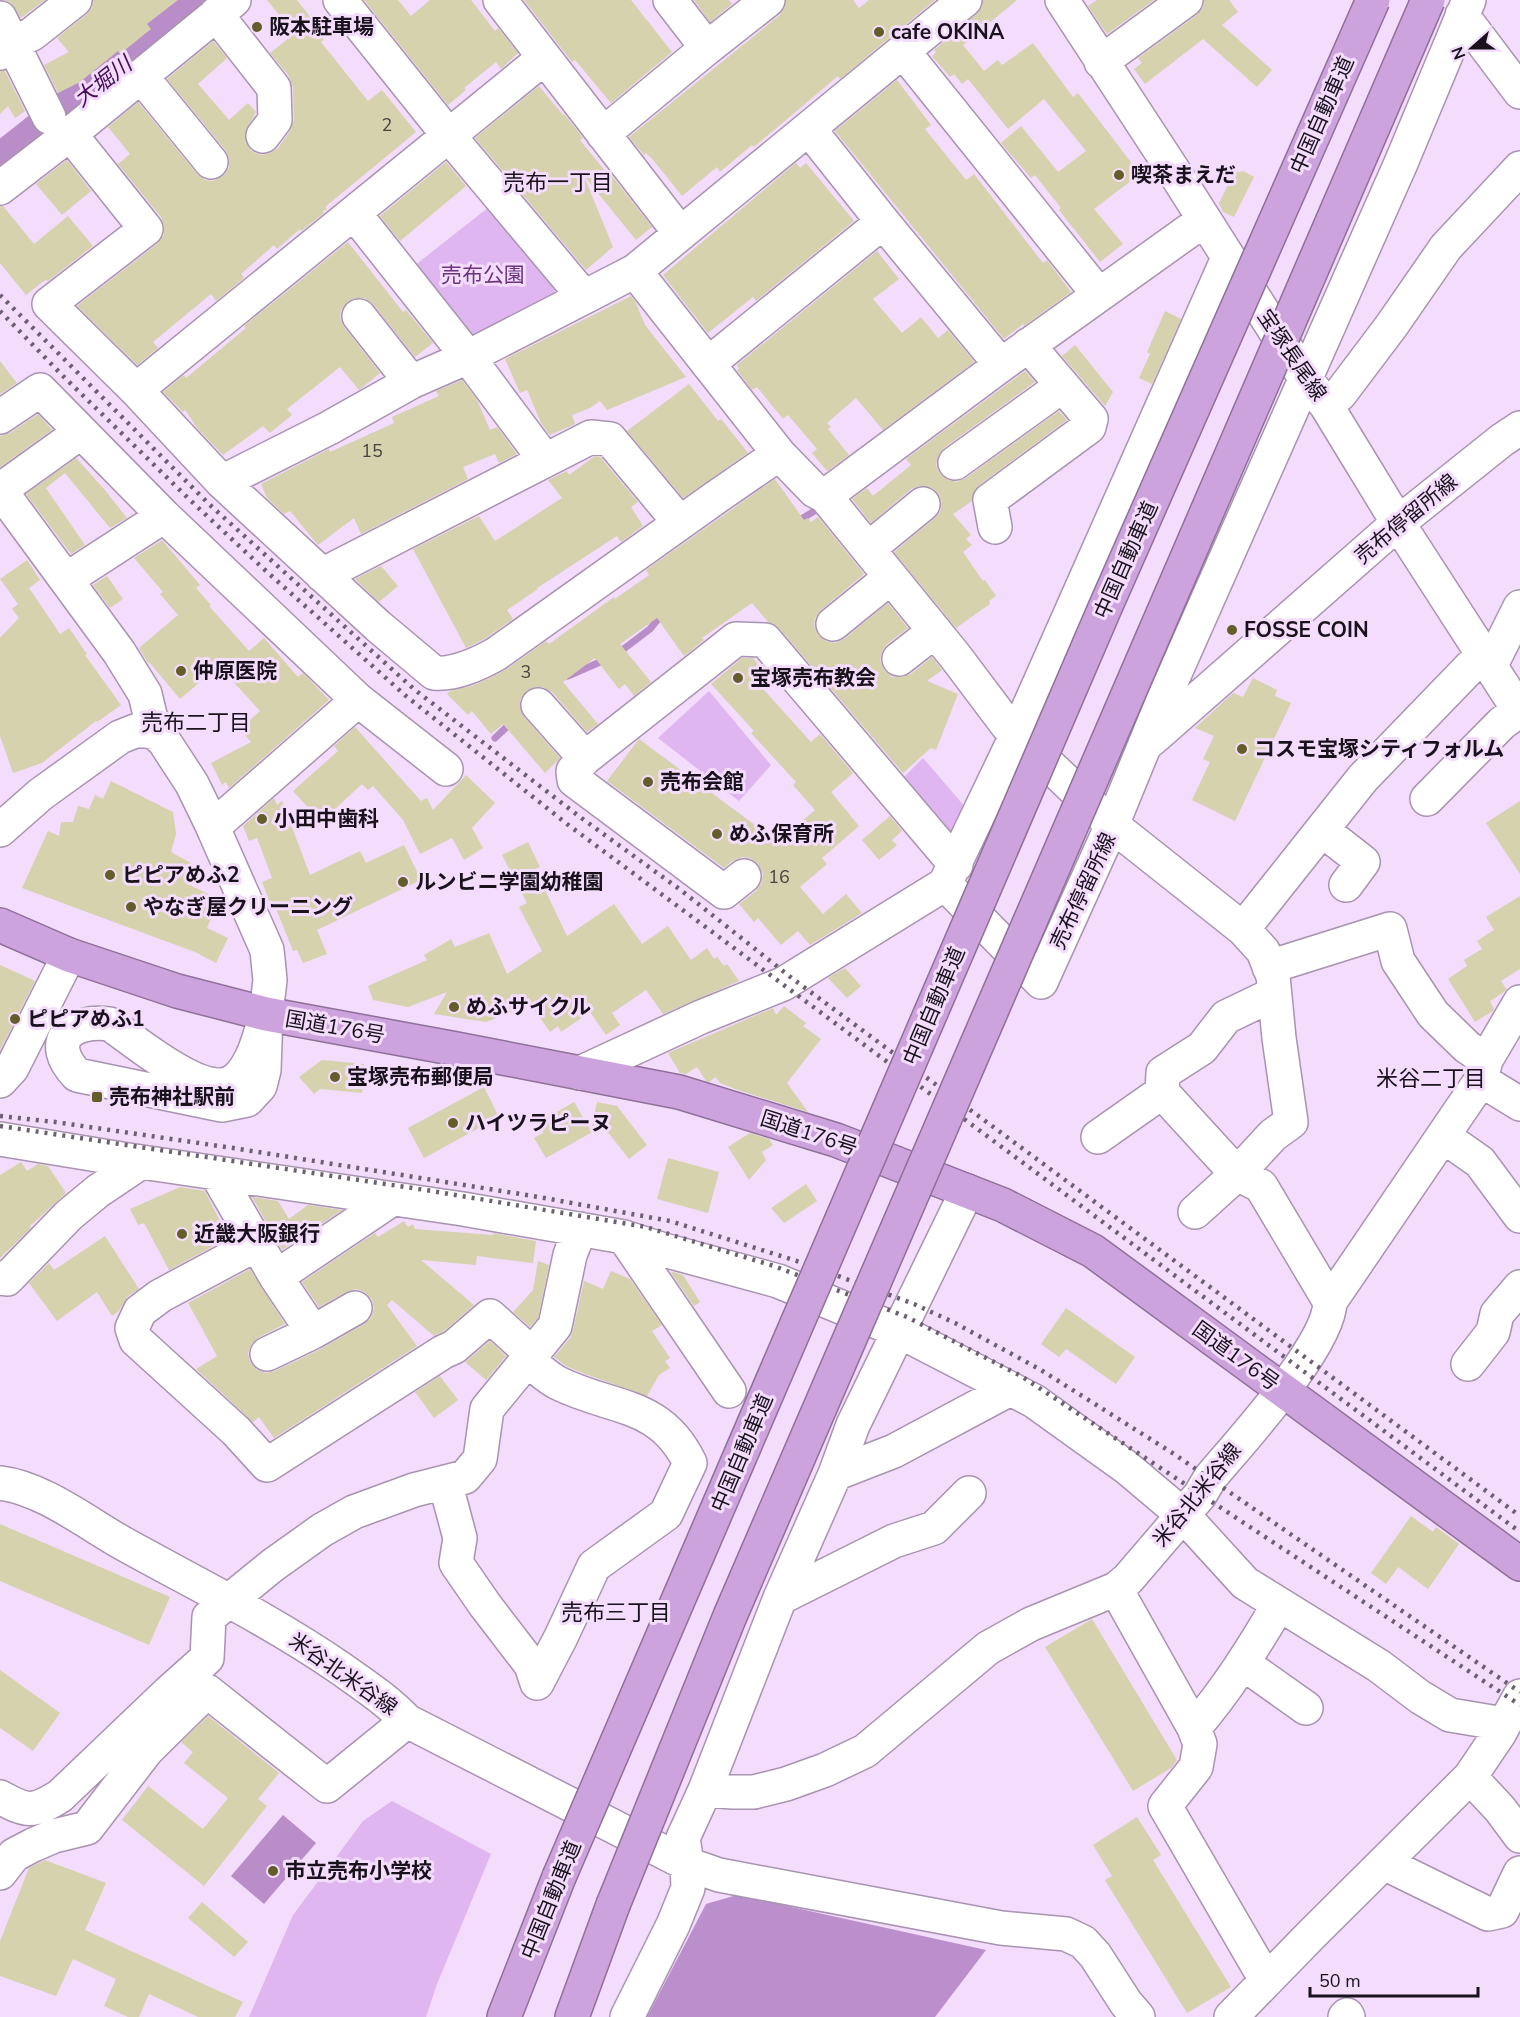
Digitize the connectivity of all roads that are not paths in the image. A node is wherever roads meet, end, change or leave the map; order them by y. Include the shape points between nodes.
1 (75, 0) edge
2 (340, 0) edge
3 (500, 0) edge
4 (670, 0) edge
5 (768, 0) edge
6 (965, 0) edge
7 (1062, 0) edge
8 (1186, 0) edge
9 (1373, 0) edge
10 (1428, 0) edge
11 (224, 5) edge
12 (1466, 7) edge
13 (4, 38) edge
14 (707, 48) junction
15 (903, 51) junction
16 (544, 58) junction
17 (1101, 62) junction
18 (1515, 75) edge
19 (141, 76) junction
20 (59, 126) junction
21 (809, 129) junction
22 (603, 134) junction
23 (263, 136) dead end
24 (448, 136) junction
25 (211, 162) dead end
26 (1520, 168) edge
27 (0, 188) edge
28 (354, 213) junction
29 (1204, 220) junction
30 (883, 222) junction
31 (680, 232) junction
32 (1228, 258) junction
33 (635, 271) junction
34 (1099, 295) junction
35 (584, 297) junction
36 (359, 316) dead end
37 (1028, 345) junction
38 (468, 357) junction
39 (708, 364) junction
40 (1001, 365) junction
41 (1305, 378) junction
42 (411, 382) junction
43 (1062, 386) junction
44 (136, 390) junction
45 (1326, 405) junction
46 (0, 417) edge
47 (1520, 428) edge
48 (81, 432) junction
49 (779, 454) junction
50 (545, 460) junction
51 (955, 463) dead end
52 (222, 482) junction
53 (0, 490) edge
54 (825, 496) junction
55 (923, 504) dead end
56 (164, 516) junction
57 (680, 523) junction
58 (1398, 524) junction
59 (996, 527) dead end
60 (868, 549) junction
61 (322, 575) junction
62 (891, 577) junction
63 (67, 579) junction
64 (1520, 607) edge
65 (832, 624) dead end
66 (935, 631) junction
67 (899, 659) dead end
68 (1486, 661) junction
69 (358, 700) junction
70 (538, 705) dead end
71 (1520, 711) edge
72 (146, 731) junction
73 (1017, 734) junction
74 (1145, 745) junction
75 (585, 758) junction
76 (446, 769) dead end
77 (1427, 799) dead end
78 (211, 824) junction
79 (1113, 825) junction
80 (0, 830) edge
81 (1322, 830) junction
82 (951, 874) junction
83 (744, 876) dead end
84 (1346, 885) dead end
85 (0, 925) edge
86 (1243, 929) junction
87 (69, 955) junction
88 (1272, 980) junction
89 (1520, 1002) edge
90 (266, 1014) junction
91 (1484, 1070) junction
92 (580, 1073) junction
93 (0, 1081) edge
94 (1162, 1092) junction
95 (1520, 1104) edge
96 (1443, 1136) junction
97 (1098, 1137) dead end
98 (0, 1139) edge
99 (141, 1162) junction
100 (216, 1173) junction
101 (1237, 1174) junction
102 (967, 1191) junction
103 (392, 1199) junction
104 (1195, 1212) dead end
105 (1520, 1216) edge
106 (580, 1229) junction
107 (624, 1237) junction
108 (257, 1244) junction
109 (276, 1277) junction
110 (0, 1278) edge
111 (1520, 1287) edge
112 (1330, 1302) junction
113 (356, 1308) dead end
114 (899, 1331) junction
115 (312, 1332) junction
116 (267, 1354) dead end
117 (530, 1358) junction
118 (1468, 1364) dead end
119 (1011, 1389) junction
120 (1284, 1390) junction
121 (729, 1391) dead end
122 (835, 1473) junction
123 (445, 1482) junction
124 (0, 1483) edge
125 (969, 1493) dead end
126 (1183, 1515) junction
127 (1520, 1564) edge
128 (1116, 1589) junction
129 (780, 1598) junction
130 (230, 1600) junction
131 (1279, 1604) junction
132 (1244, 1664) junction
133 (1306, 1708) dead end
134 (1512, 1710) edge
135 (407, 1721) junction
136 (1194, 1728) junction
137 (1470, 1777) junction
138 (705, 1790) junction
139 (0, 1797) edge
140 (47, 1822) junction
141 (1520, 1836) edge
142 (1384, 1863) junction
143 (687, 1864) junction
144 (0, 1873) edge
145 (1520, 1873) edge
146 (1266, 1980) junction
147 (504, 2017) edge
148 (572, 2017) edge
149 (627, 2017) edge
150 (1138, 2017) edge
151 (1230, 2017) edge

1 - 13 street via 32,34
2 - 24 street
3 - 16 street
4 - 14 street
5 - 14 street
6 - 15 street
7 - 17 street, 宝塚長尾線
8 - 17 street
9 - 147 highway, 中国自動車道, bridge via 1104,610 559,1877
10 - 148 highway, bridge via 735,1605 613,1905
11 - 19 street
11 - 23 street via 274,88 275,120
12 - 18 street
12 - 41 street
13 - 20 street
14 - 22 street
15 - 21 street
15 - 34 street
16 - 22 street
16 - 24 street
17 - 29 street, 宝塚長尾線
19 - 20 street
19 - 25 street
20 - 27 street
20 - 44 street via 146,229 49,304
21 - 30 street
21 - 31 street
22 - 31 street
24 - 28 street
24 - 35 street
26 - 45 street via 1446,247 1340,394
28 - 38 street
28 - 44 street
29 - 32 street, 宝塚長尾線
29 - 34 street
30 - 39 street
30 - 40 street
31 - 33 street
32 - 41 street, 宝塚長尾線
32 - 73 street
33 - 35 street
33 - 39 street
34 - 37 street
35 - 38 street
36 - 42 street
37 - 40 street
37 - 43 street
38 - 42 street
38 - 50 street
39 - 49 street
40 - 54 street
41 - 45 street, 宝塚長尾線
41 - 74 street
42 - 52 street
43 - 51 street
43 - 59 street via 1091,419 1089,427 990,500
44 - 52 street
45 - 58 street, 宝塚長尾線
46 - 48 street via 40,390
47 - 58 street, 売布停留所線
48 - 53 street
48 - 56 street
49 - 54 street via 815,491
49 - 57 street
50 - 57 street via 591,437 610,439
50 - 61 street
52 - 61 street
53 - 63 street
54 - 60 street
55 - 60 street
56 - 63 street
56 - 69 street
57 - 61 street via 496,654 442,674 434,673
58 - 68 street, 宝塚長尾線
58 - 74 street, 売布停留所線
60 - 62 street
62 - 65 street
62 - 66 street
63 - 72 street via 145,694 150,715
64 - 68 street
66 - 67 street
66 - 73 street
68 - 71 street, 宝塚長尾線
68 - 81 street via 1364,778
69 - 76 street
69 - 78 street via 222,819
70 - 75 street
71 - 77 street via 1502,723
72 - 78 street via 164,741 192,784
72 - 80 street via 120,737 41,794
73 - 79 street
73 - 82 street
74 - 79 street, 売布停留所線
75 - 82 street via 736,639 765,640
75 - 83 street via 573,771 574,780 723,892
78 - 90 street via 267,950 270,980
79 - 82 street, 売布停留所線 via 1041,982
79 - 86 street
81 - 84 street via 1363,862
81 - 86 street
82 - 92 street via 783,984
85 - 87 highway, 国道176号
86 - 88 street via 1263,951
87 - 90 highway, 国道176号 via 177,992
87 - 93 street via 12,1068
88 - 91 street via 1390,929 1398,961 1433,1014
88 - 94 street via 1226,1017 1202,1048 1163,1073
88 - 101 street via 1292,1122
89 - 91 street, 米谷北米谷線
90 - 90 street via 266,1054 260,1086 247,1100 222,1105 77,1075 66,1064 63,1052 63,1044 73,1029 88,1023 110,1024 181,1073 217,1086 239,1076 255,1052
90 - 92 highway, 国道176号
91 - 95 street
91 - 96 street, 米谷北米谷線
92 - 102 highway, 国道176号 via 679,1092 825,1136
94 - 97 street
94 - 101 street
96 - 105 street via 1480,1162
96 - 112 street, 米谷北米谷線
98 - 99 street
99 - 100 street
99 - 110 street via 76,1209 7,1279
100 - 103 street
100 - 108 street
101 - 104 street
101 - 112 street via 1261,1186
102 - 114 street
102 - 120 highway, 国道176号 via 1093,1251
103 - 106 street
103 - 109 street
106 - 107 street
106 - 117 street via 570,1255 555,1326
107 - 114 street via 778,1281
107 - 121 street
108 - 109 street
108 - 117 street via 160,1296 140,1311 132,1328 136,1340 227,1422 267,1465 454,1347 489,1316
109 - 115 street
111 - 118 street via 1497,1314 1493,1332
112 - 120 street, 米谷北米谷線 via 1330,1314 1319,1336
113 - 115 street
114 - 119 street
114 - 122 street via 853,1425
115 - 116 street
117 - 123 street via 487,1409 480,1459 465,1477
117 - 123 street via 557,1383 629,1407 661,1424 681,1444 690,1463 666,1514 594,1566 537,1683 531,1665 456,1563 460,1538
119 - 122 street via 894,1451
119 - 126 street via 1126,1467
120 - 126 street, 米谷北米谷線
120 - 127 highway, 国道176号
122 - 129 street
123 - 130 street via 346,1516 298,1547
124 - 130 street, 米谷北米谷線 via 15,1485 49,1500
125 - 129 street via 934,1528 894,1541
126 - 128 street, 米谷北米谷線
126 - 131 street via 1245,1583
128 - 136 street
128 - 138 street, 米谷北米谷線 via 1031,1624 988,1648 865,1751 786,1784 753,1792
129 - 138 street
130 - 135 street, 米谷北米谷線 via 315,1651 390,1703
130 - 140 street via 209,1617 207,1658 60,1796
131 - 132 street
131 - 134 street via 1450,1715
132 - 133 street
132 - 136 street
134 - 137 street
135 - 140 street via 327,1786 207,1690 147,1750 87,1828
135 - 143 street, 米谷北米谷線
136 - 146 street via 1200,1744 1196,1767 1165,1806
137 - 141 street
137 - 142 street
138 - 143 street via 683,1838
139 - 140 street
140 - 144 street
142 - 145 street via 1488,1914 1502,1911
142 - 146 street
143 - 149 street via 688,1888
143 - 150 street, 米谷北米谷線 via 719,1875 1001,1928 1066,1934 1083,1942 1095,1955
146 - 151 street

